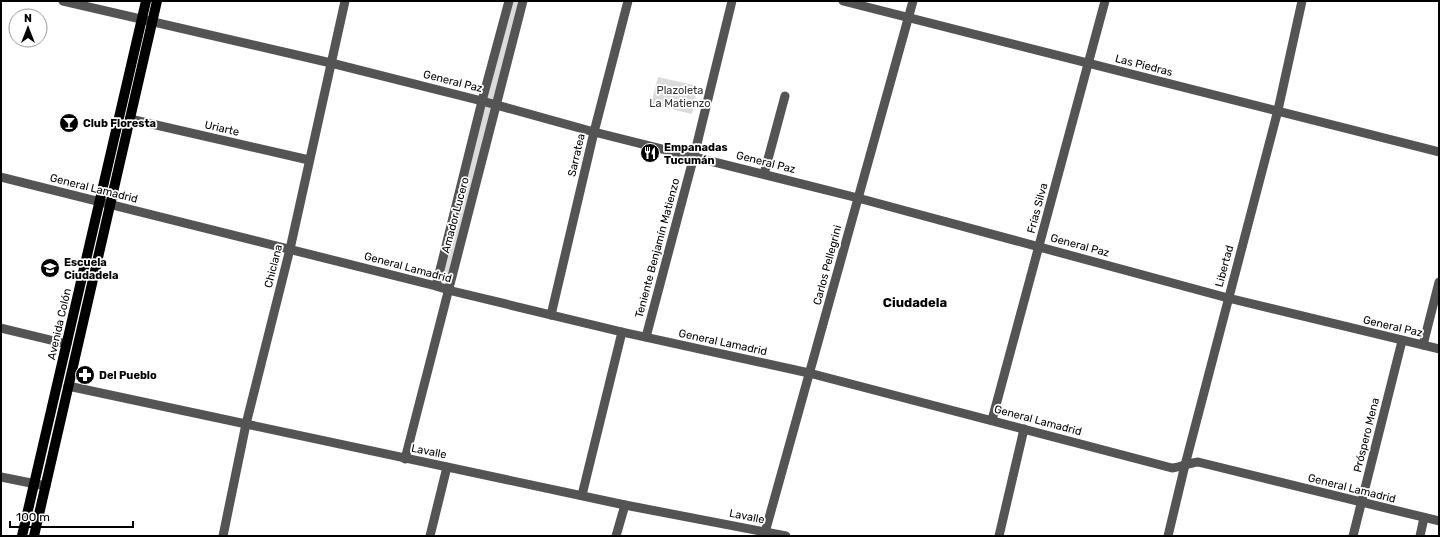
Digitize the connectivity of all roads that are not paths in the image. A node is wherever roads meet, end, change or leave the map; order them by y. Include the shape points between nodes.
1 (63, 1) edge
2 (146, 1) edge
3 (157, 1) edge
4 (345, 1) edge
5 (509, 1) edge
6 (523, 1) edge
7 (628, 1) edge
8 (732, 1) edge
9 (843, 1) edge
10 (913, 1) edge
11 (1106, 1) edge
12 (1302, 1) edge
13 (908, 18) junction
14 (147, 20) junction
15 (331, 63) junction
16 (1089, 63) junction
17 (785, 96) dead end
18 (482, 101) junction
19 (496, 105) junction
20 (1278, 110) junction
21 (130, 119) junction
22 (594, 132) junction
23 (1439, 152) edge
24 (694, 156) junction
25 (309, 160) junction
26 (764, 174) junction
27 (1, 177) edge
28 (858, 198) junction
29 (99, 202) junction
30 (110, 205) junction
31 (1039, 246) junction
32 (290, 249) junction
33 (1439, 282) edge
34 (436, 286) junction
35 (448, 290) junction
36 (1228, 298) junction
37 (551, 315) junction
38 (1, 328) edge
39 (622, 332) junction
40 (646, 337) junction
41 (1402, 341) junction
42 (67, 344) junction
43 (1423, 345) junction
44 (1439, 349) edge
45 (809, 373) junction
46 (68, 386) junction
47 (992, 420) junction
48 (246, 424) junction
49 (1024, 429) junction
50 (405, 458) junction
51 (1185, 465) junction
52 (447, 467) junction
53 (1, 476) edge
54 (33, 483) junction
55 (46, 486) junction
56 (582, 495) junction
57 (1361, 503) junction
58 (625, 505) junction
59 (1424, 518) junction
60 (1439, 521) edge
61 (764, 534) edge
62 (22, 536) edge
63 (34, 536) edge
64 (222, 536) edge
65 (430, 536) edge
66 (616, 536) edge
67 (786, 536) edge
68 (999, 536) edge
69 (1168, 536) edge
70 (1353, 536) edge
71 (1420, 536) edge

1 - 14 street, General Paz
2 - 14 main road, Avenida Colón
3 - 14 main road, Avenida Colón
4 - 15 street, Chiclana
5 - 18 street, Amador Lucero
6 - 19 street, Amador Lucero
7 - 22 street, Sarratea
8 - 24 street, Teniente Benjamín Matienzo
9 - 13 street, Las Piedras
10 - 13 street, Carlos Pellegrini
11 - 16 street, Frías Silva
12 - 20 street, Libertad
13 - 16 street, Las Piedras
13 - 28 street, Carlos Pellegrini
14 - 15 street, General Paz
14 - 21 main road, Avenida Colón
14 - 29 main road, Avenida Colón
15 - 18 street, General Paz
15 - 25 street, Chiclana
16 - 20 street, Las Piedras
16 - 31 street, Frías Silva
17 - 26 street
18 - 19 street, General Paz
18 - 34 street, Amador Lucero
19 - 22 street, General Paz
19 - 35 street, Amador Lucero
20 - 23 street, Las Piedras
20 - 36 street, Libertad
21 - 25 street, Uriarte
21 - 30 main road, Avenida Colón
22 - 24 street, General Paz
22 - 37 street, Sarratea
24 - 26 street, General Paz
24 - 40 street, Teniente Benjamín Matienzo
25 - 32 street, Chiclana
26 - 28 street, General Paz
27 - 29 street, General Lamadrid
28 - 31 street, General Paz
28 - 45 street, Carlos Pellegrini
29 - 30 street, General Lamadrid
29 - 42 main road, Avenida Colón
30 - 32 street, General Lamadrid
30 - 46 main road, Avenida Colón
31 - 36 street, General Paz
31 - 47 street, Frías Silva
32 - 34 street, General Lamadrid
32 - 48 street, Chiclana
33 - 43 street
34 - 35 street, General Lamadrid
35 - 37 street, General Lamadrid
35 - 50 street, Amador Lucero
36 - 41 street, General Paz
36 - 51 street, Libertad
37 - 39 street, General Lamadrid
38 - 42 street
39 - 40 street, General Lamadrid
39 - 56 street
40 - 45 street, General Lamadrid
41 - 43 street, General Paz
41 - 57 street, Próspero Mena
42 - 54 main road, Avenida Colón
43 - 44 street, General Paz
45 - 47 street, General Lamadrid
45 - 61 street, Carlos Pellegrini
46 - 48 street, Lavalle
46 - 55 main road, Avenida Colón
47 - 49 street, General Lamadrid
48 - 50 street, Lavalle
48 - 64 street, Chiclana
49 - 51 street, General Lamadrid via 1172,468
49 - 68 street
50 - 52 street, Lavalle
51 - 57 street, General Lamadrid via 1198,462
51 - 69 street, Libertad
52 - 56 street, Lavalle
52 - 65 street
53 - 54 street
54 - 55 street
54 - 62 main road, Avenida Colón
55 - 63 main road, Avenida Colón
56 - 58 street, Lavalle
57 - 59 street, General Lamadrid
57 - 70 street, Próspero Mena
58 - 61 street, Lavalle
58 - 66 street
59 - 60 street, General Lamadrid
59 - 71 street
61 - 67 street, Lavalle

